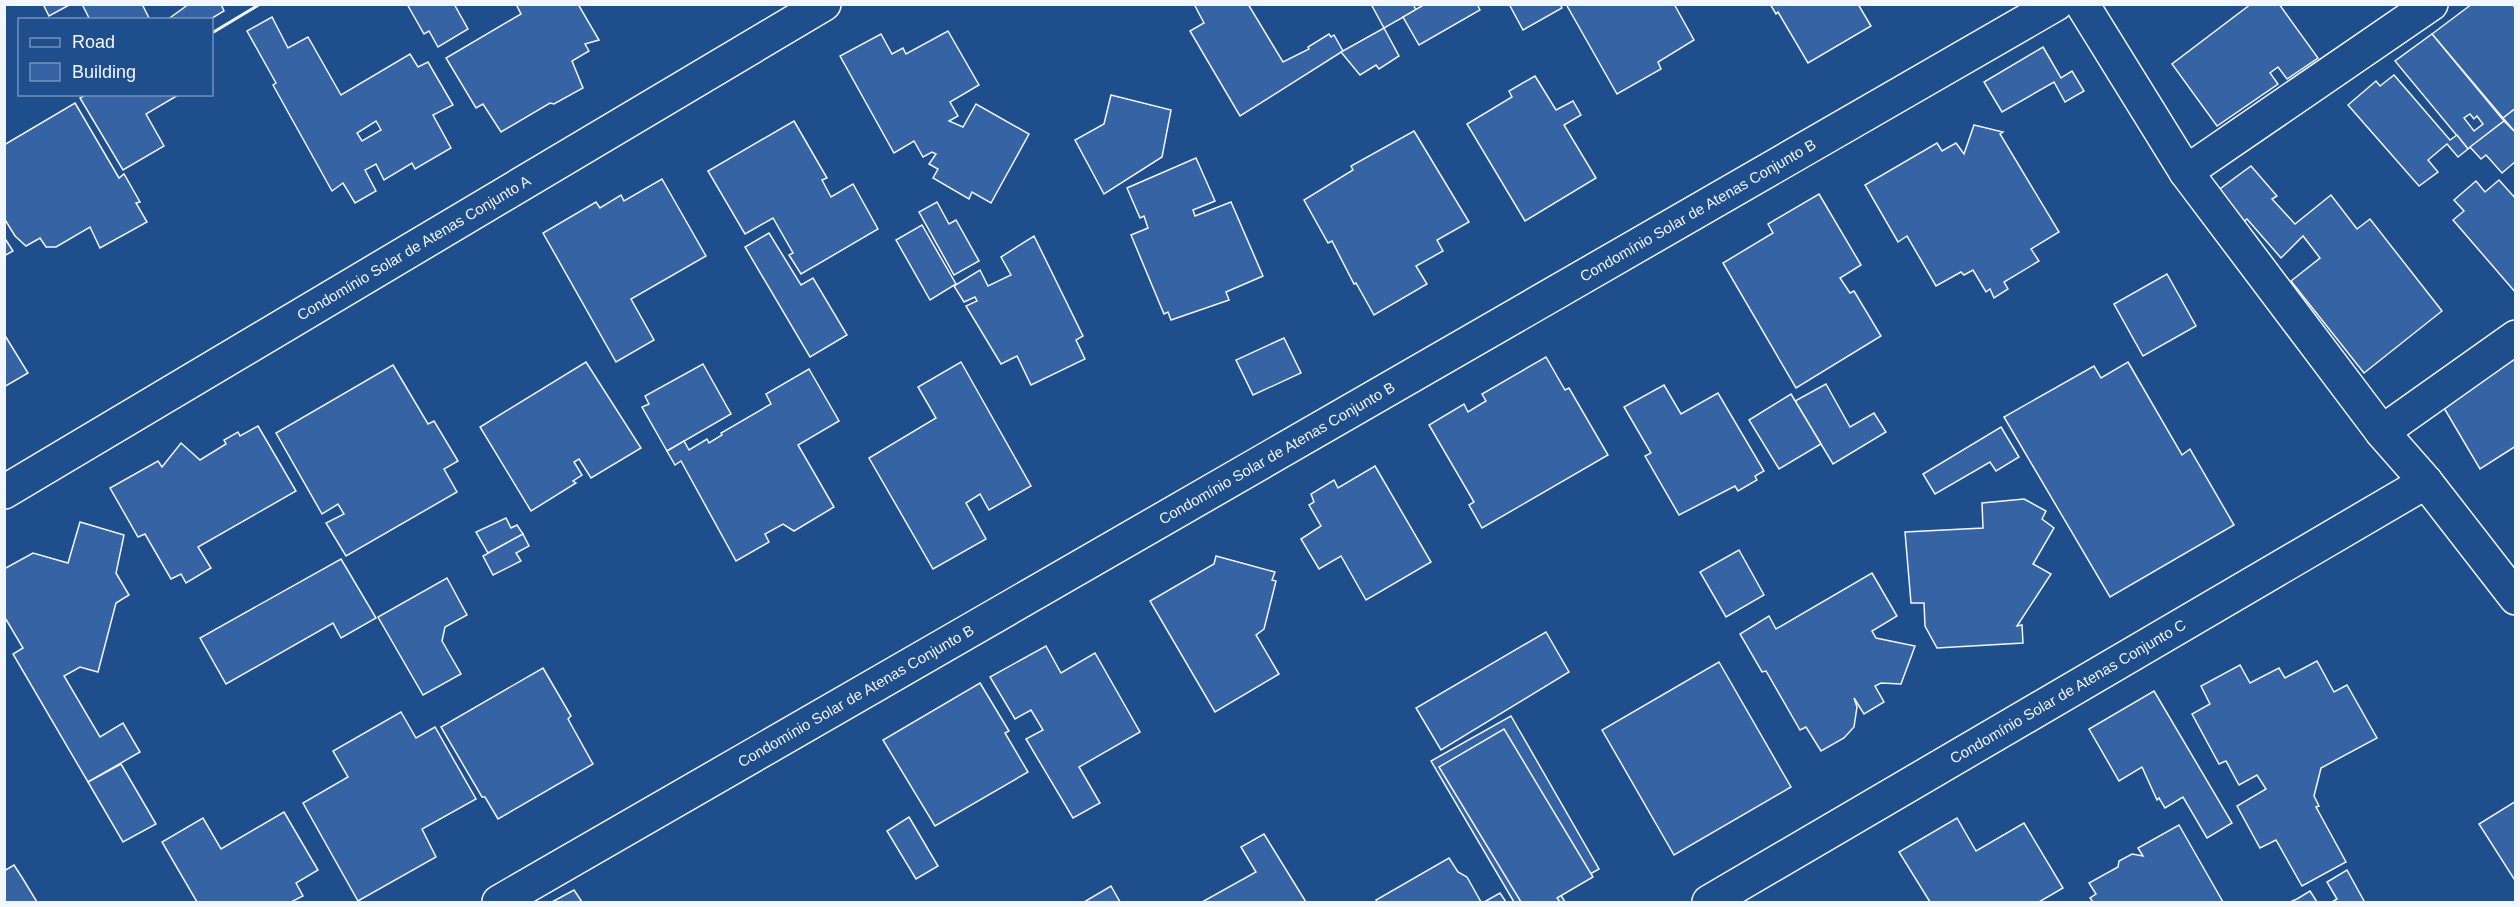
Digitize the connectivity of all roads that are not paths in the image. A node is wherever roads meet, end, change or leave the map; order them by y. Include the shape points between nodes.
1 (824, 4) edge
2 (2056, 4) edge
3 (2082, 4) edge
4 (2431, 4) edge
5 (2186, 172) junction
6 (2516, 337) edge
7 (2382, 432) junction
8 (2426, 482) junction
9 (4, 492) edge
10 (2516, 598) edge
11 (499, 903) edge
12 (1709, 903) edge

1 - 9 street, Condomínio Solar de Atenas Conjunto A
2 - 11 street, Condomínio Solar de Atenas Conjunto B
3 - 5 street
4 - 5 street
5 - 7 street
6 - 7 street
7 - 8 street
8 - 10 street
8 - 12 street, Condomínio Solar de Atenas Conjunto C

